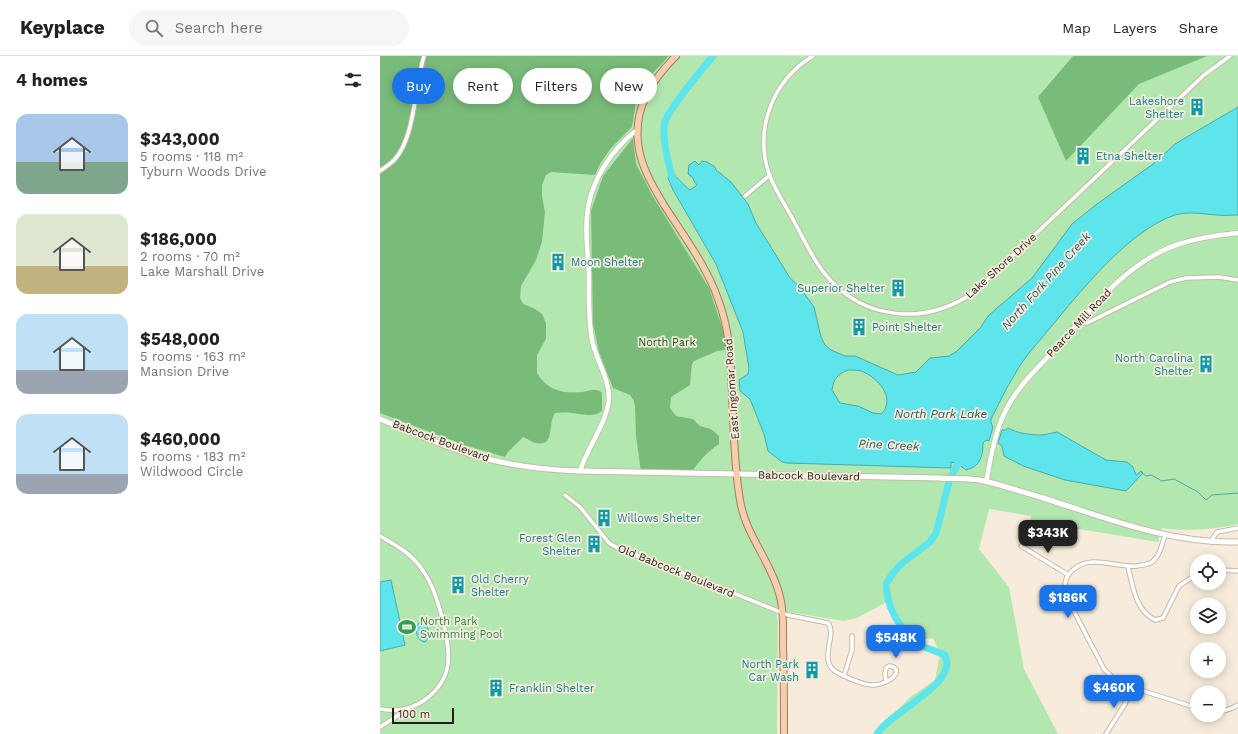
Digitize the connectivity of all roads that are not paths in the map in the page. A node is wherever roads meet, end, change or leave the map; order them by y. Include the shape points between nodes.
1 (424, 56) edge
2 (676, 56) edge
3 (813, 56) edge
4 (1230, 56) edge
5 (637, 130) junction
6 (380, 170) edge
7 (770, 175) junction
8 (745, 196) dead end
9 (1238, 233) edge
10 (1238, 280) edge
11 (1080, 322) junction
12 (380, 419) edge
13 (580, 471) junction
14 (737, 474) junction
15 (986, 482) junction
16 (565, 495) dead end
17 (1238, 528) edge
18 (1165, 535) junction
19 (380, 536) edge
20 (1211, 541) junction
21 (1238, 542) edge
22 (1021, 546) dead end
23 (1128, 567) junction
24 (1226, 570) edge
25 (1238, 571) edge
26 (1067, 574) junction
27 (1190, 579) edge
28 (783, 613) junction
29 (852, 636) dead end
30 (844, 676) junction
31 (886, 681) dead end
32 (1130, 688) junction
33 (1238, 705) edge
34 (1190, 706) edge
35 (411, 707) junction
36 (380, 708) edge
37 (1226, 711) edge
38 (380, 727) edge
39 (784, 734) edge
40 (1106, 734) edge

1 - 6 street via 412,119 402,149 394,160
2 - 5 main road, East Ingomar Road via 658,76 645,97
3 - 7 street, Lake Shore Drive via 790,75 776,93 770,108 764,138
4 - 7 street, Lake Shore Drive via 1204,75 985,283 965,298 939,310 912,314 881,311 862,304 840,290 814,259
5 - 13 street via 607,162 588,204 586,229 589,320 592,342 607,382 609,397 606,413
5 - 14 main road, East Ingomar Road via 639,150 646,173 709,278 725,319 730,350
7 - 8 street
9 - 11 street, Pearce Mill Road via 1210,236 1178,245 1150,258 1122,278
10 - 11 street via 1212,277 1186,278 1170,282 1087,323
11 - 15 street, Pearce Mill Road via 1023,384 1004,412 996,434
12 - 13 main road, Babcock Boulevard via 490,460 542,469
13 - 14 main road, Babcock Boulevard
14 - 15 main road, Babcock Boulevard via 939,478
14 - 28 main road, East Ingomar Road via 745,520 775,582
15 - 18 main road, Babcock Boulevard
16 - 28 street, Old Babcock Boulevard via 580,507 613,546
17 - 20 street via 1217,532
18 - 20 main road, Babcock Boulevard
18 - 23 street via 1160,551 1152,562
19 - 35 street via 409,555 425,573 436,596 449,648 447,670 439,686 426,700
20 - 21 main road, Babcock Boulevard
22 - 26 street
23 - 26 street via 1091,561
23 - 27 street via 1142,609 1155,620 1163,618 1179,586
24 - 25 street
26 - 32 street via 1064,586 1066,596 1104,669 1118,683
28 - 30 street, Old Babcock Boulevard via 828,623 831,627 829,662 835,671
28 - 39 main road, East Ingomar Road
29 - 30 street via 852,650
30 - 31 street via 867,685
32 - 34 street
32 - 40 street via 1125,704
33 - 37 street
35 - 36 street via 394,710
35 - 38 street

